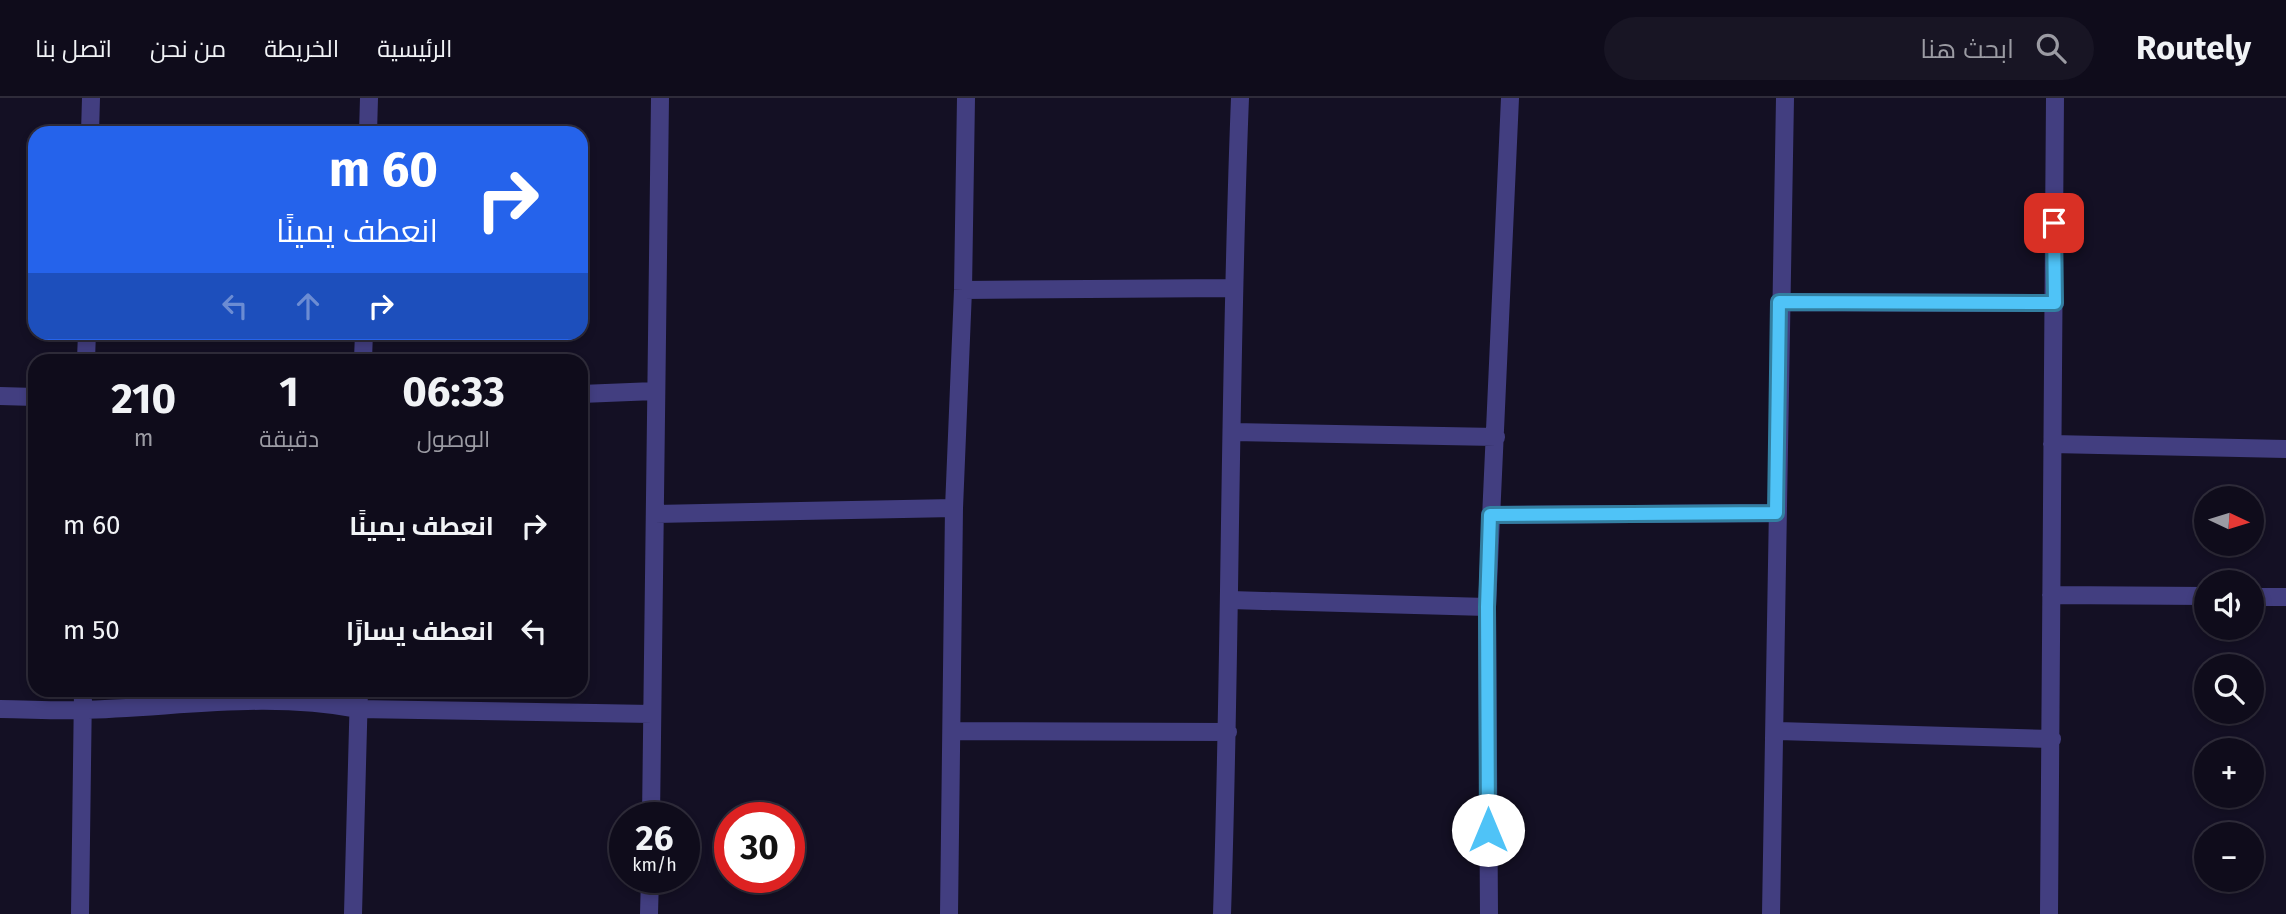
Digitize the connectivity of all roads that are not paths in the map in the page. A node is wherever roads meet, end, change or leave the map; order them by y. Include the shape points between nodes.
1 (91, 98) edge
2 (369, 98) edge
3 (660, 98) edge
4 (966, 98) edge
5 (1240, 98) edge
6 (1510, 98) edge
7 (1784, 98) edge
8 (2055, 98) edge
9 (90, 126) edge
10 (368, 126) edge
11 (1233, 288) junction
12 (964, 290) junction
13 (1779, 302) junction
14 (2055, 303) junction
15 (655, 391) junction
16 (588, 394) edge
17 (0, 396) edge
18 (28, 397) edge
19 (1233, 432) junction
20 (1496, 437) junction
21 (2052, 444) junction
22 (2286, 449) edge
23 (954, 508) junction
24 (1776, 513) junction
25 (655, 514) junction
26 (1490, 515) junction
27 (2051, 595) junction
28 (2194, 596) edge
29 (2264, 597) edge
30 (2286, 597) edge
31 (1230, 600) junction
32 (1487, 607) junction
33 (83, 697) edge
34 (359, 697) edge
35 (0, 709) edge
36 (358, 709) junction
37 (82, 710) junction
38 (652, 714) junction
39 (953, 730) junction
40 (1775, 731) junction
41 (1228, 732) junction
42 (2052, 739) junction
43 (651, 802) edge
44 (650, 893) edge
45 (80, 914) edge
46 (353, 914) edge
47 (649, 914) edge
48 (949, 914) edge
49 (1222, 914) edge
50 (1489, 914) edge
51 (1771, 914) edge
52 (2049, 914) edge

1 - 9 street
2 - 10 street
3 - 15 street
4 - 12 street
5 - 11 street
6 - 20 street
7 - 13 street
8 - 14 street
11 - 12 street
11 - 19 street
12 - 23 street
13 - 14 street
13 - 24 street
14 - 21 street
15 - 16 street
15 - 25 street
17 - 18 street
19 - 20 street
19 - 31 street
20 - 26 street
21 - 22 street
21 - 27 street
23 - 25 street
23 - 39 street
24 - 26 street
24 - 40 street
25 - 38 street
26 - 32 street
27 - 28 street
27 - 42 street
29 - 30 street
31 - 32 street
31 - 41 street
32 - 50 street
33 - 37 street
34 - 36 street
35 - 37 street
36 - 37 street via 274,699
36 - 38 street
36 - 46 street
37 - 45 street
38 - 43 street
39 - 41 street
39 - 48 street
40 - 42 street
40 - 51 street
41 - 49 street
42 - 52 street
44 - 47 street

